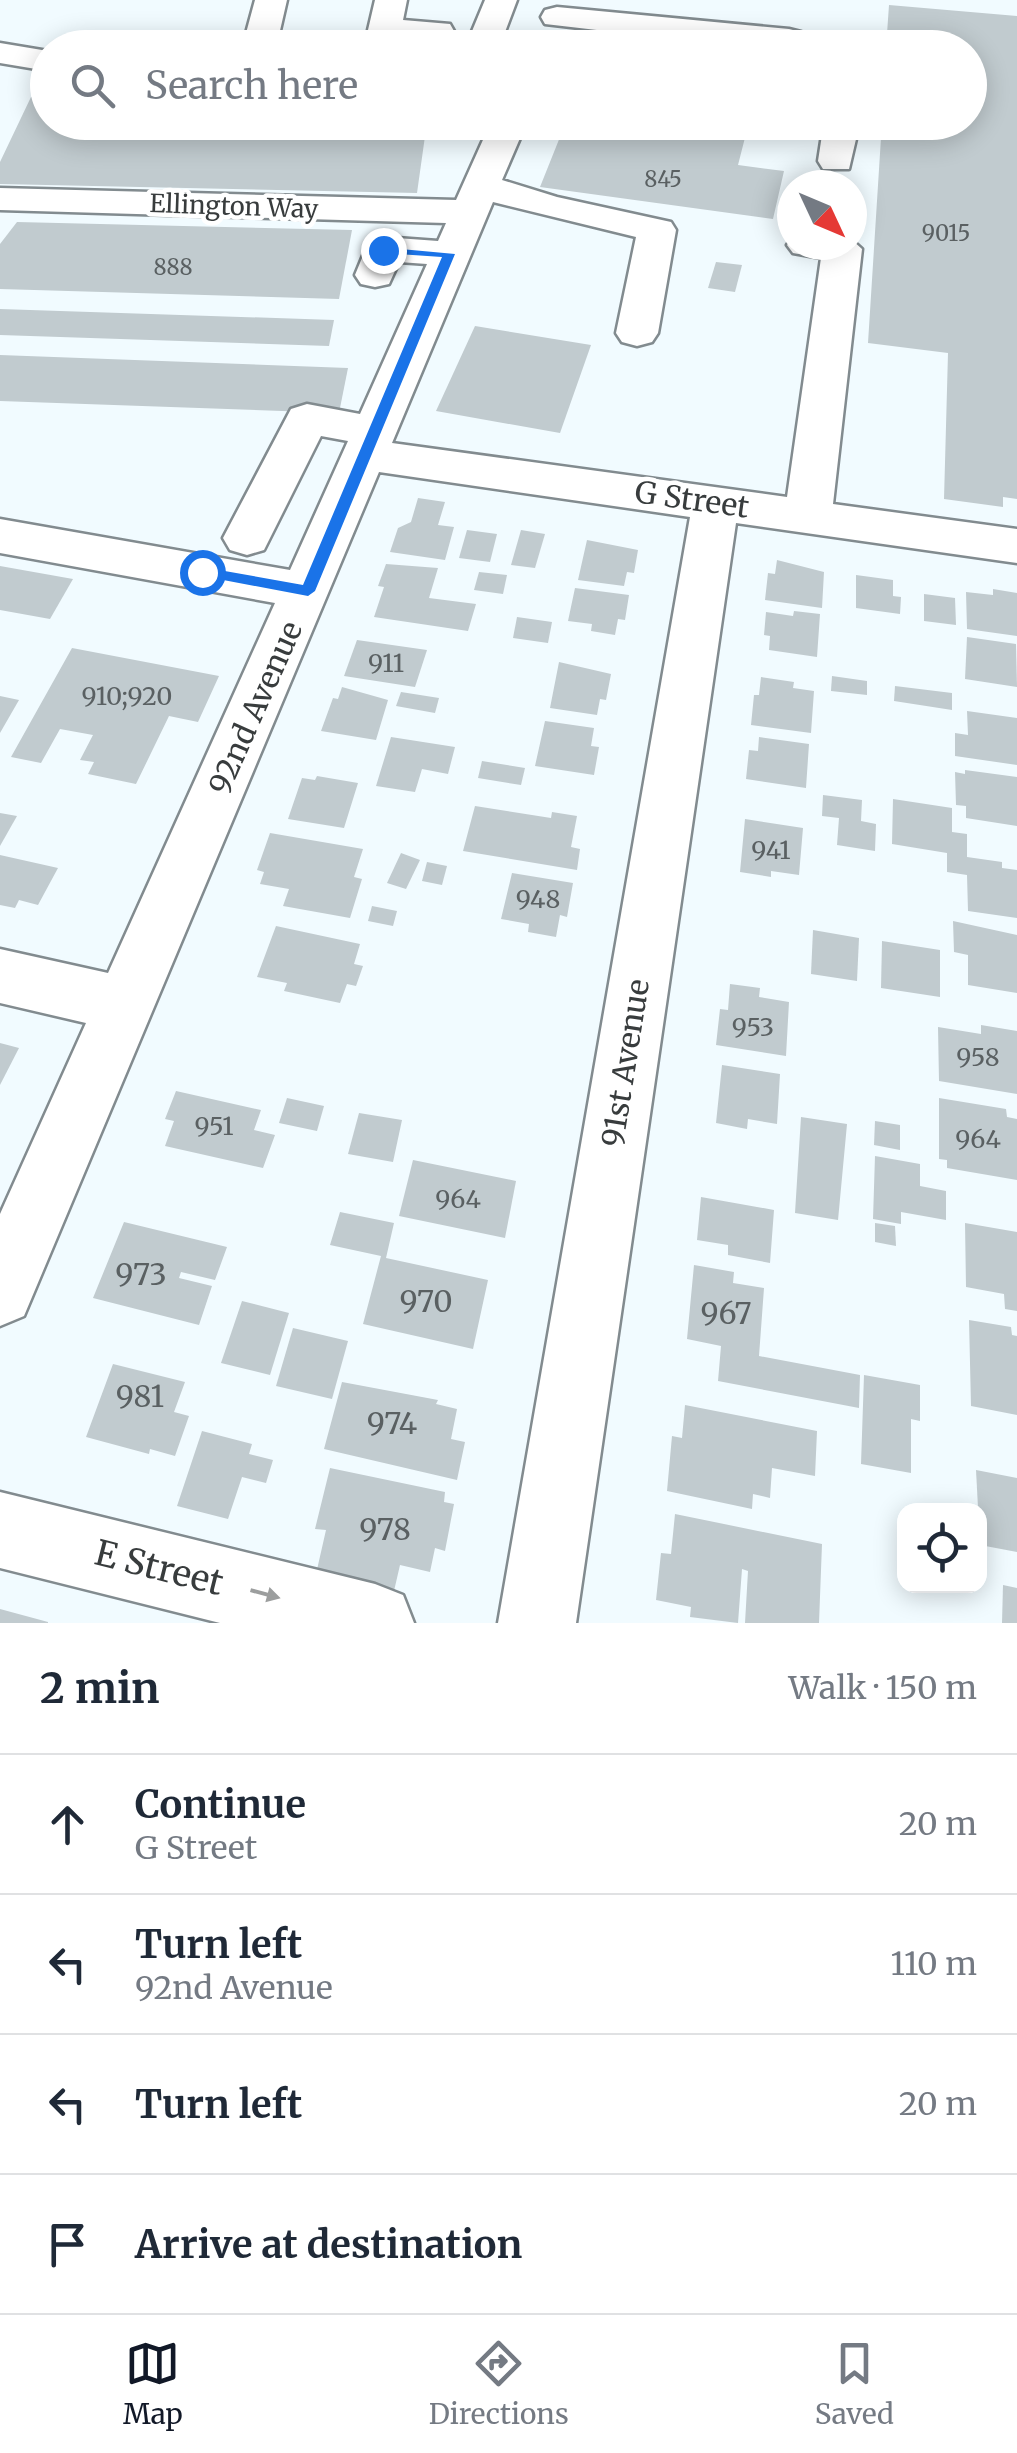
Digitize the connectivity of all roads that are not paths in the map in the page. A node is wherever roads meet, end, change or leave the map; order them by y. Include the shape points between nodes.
1 (271, 0) edge
2 (391, 0) edge
3 (452, 0) edge
4 (501, 0) edge
5 (561, 8) edge
6 (264, 30) edge
7 (384, 30) edge
8 (438, 30) edge
9 (489, 30) edge
10 (657, 30) edge
11 (1, 54) edge
12 (30, 58) edge
13 (501, 140) edge
14 (839, 140) edge
15 (836, 161) dead end
16 (0, 199) edge
17 (474, 199) junction
18 (449, 254) junction
19 (841, 260) edge
20 (375, 276) dead end
21 (636, 333) dead end
22 (372, 443) junction
23 (716, 504) junction
24 (808, 517) junction
25 (0, 536) edge
26 (247, 538) dead end
27 (1017, 546) edge
28 (308, 591) junction
29 (0, 976) edge
30 (127, 1004) junction
31 (0, 1292) edge
32 (0, 1530) edge
33 (376, 1623) edge
34 (537, 1623) edge

1 - 6 street
2 - 7 street
3 - 8 street
4 - 9 street
5 - 10 street
11 - 12 street
13 - 17 street, 92nd Avenue
14 - 15 street
16 - 17 street, Ellington Way
17 - 18 street, 92nd Avenue
17 - 21 street, Ellington Way via 657,230
18 - 20 street via 383,250
18 - 22 street, 92nd Avenue
19 - 24 street
22 - 23 street, G Street
22 - 26 street, G Street via 307,420
22 - 28 street, 92nd Avenue
23 - 24 street, G Street
23 - 34 street, 91st Avenue
24 - 27 street, G Street
25 - 28 street
28 - 30 street, 92nd Avenue
29 - 30 street
30 - 31 street, 92nd Avenue
32 -> 33 street, E Street

